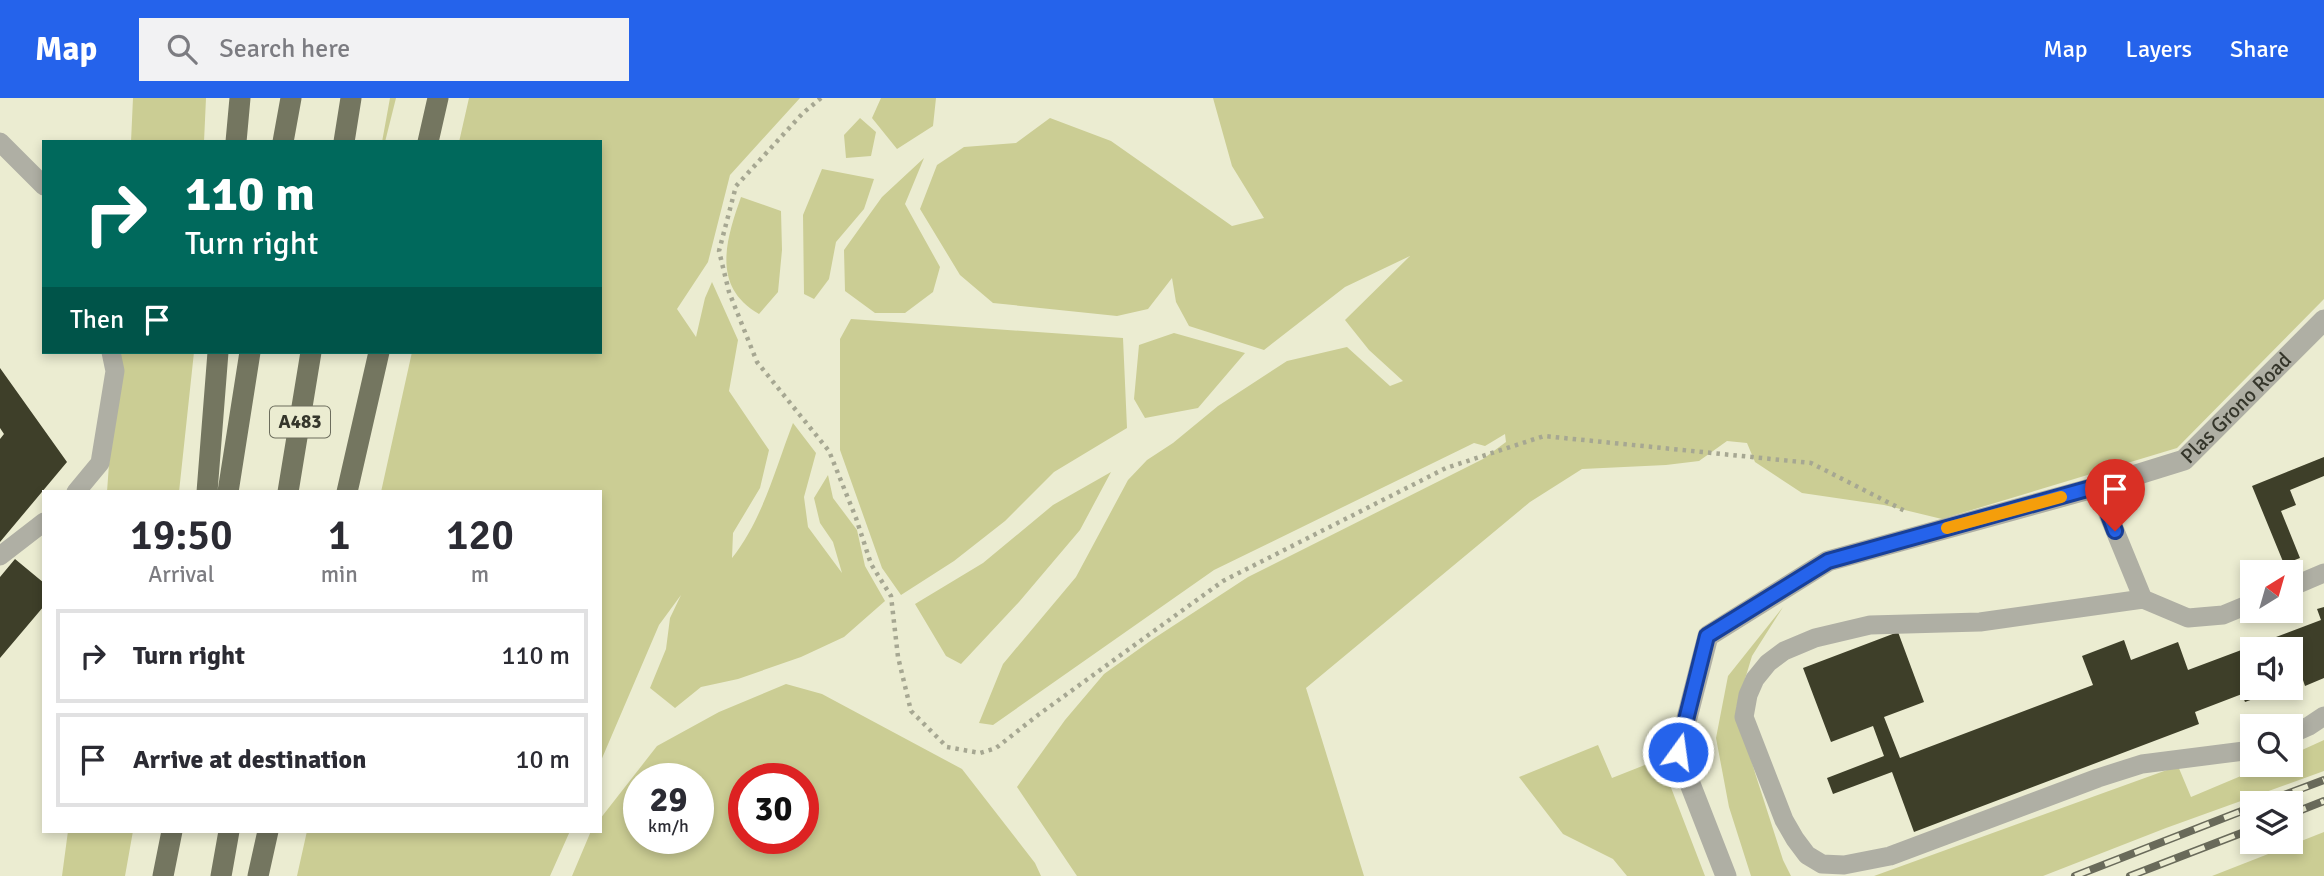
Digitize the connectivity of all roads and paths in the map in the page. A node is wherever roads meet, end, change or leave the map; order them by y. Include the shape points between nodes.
1 (240, 98) edge
2 (291, 98) edge
3 (351, 98) edge
4 (438, 98) edge
5 (821, 98) edge
6 (236, 140) edge
7 (283, 140) edge
8 (344, 140) edge
9 (428, 140) edge
10 (0, 142) edge
11 (42, 184) edge
12 (2324, 320) edge
13 (111, 354) edge
14 (218, 354) edge
15 (250, 354) edge
16 (311, 354) edge
17 (379, 354) edge
18 (2098, 486) junction
19 (78, 490) edge
20 (207, 490) edge
21 (228, 490) edge
22 (288, 490) edge
23 (347, 490) edge
24 (42, 524) edge
25 (1942, 529) junction
26 (0, 556) edge
27 (2324, 573) edge
28 (2303, 582) edge
29 (2143, 599) junction
30 (2240, 608) edge
31 (2324, 716) edge
32 (2303, 729) edge
33 (2240, 752) edge
34 (172, 833) edge
35 (229, 833) edge
36 (268, 833) edge
37 (163, 876) edge
38 (221, 876) edge
39 (258, 876) edge
40 (1726, 876) edge

1 - 6 highway
2 - 7 highway
3 - 8 highway
4 - 9 highway
5 - 25 path via 736,186 719,251 729,292 757,362 829,451 871,564 891,596 911,712 947,747 980,753 996,748 1223,581 1446,468 1544,436 1811,463
10 - 11 lane
12 - 18 street, Plas Grono Road via 2184,460
13 - 19 lane via 115,371 100,463
14 - 20 highway
15 - 21 highway, A483
16 - 22 highway, A483
17 - 23 highway
18 - 25 street, Plas Grono Road
18 - 29 lane
24 - 26 lane
25 - 40 street, Plas Grono Road via 1828,561 1707,636 1678,752
27 - 28 lane
29 - 30 lane via 2188,618 2223,615
29 - 33 lane via 1980,622 1870,625 1784,651 1755,679 1744,717 1795,839 1807,855 1822,864 1867,861 2143,764
31 - 32 lane
34 - 37 highway
35 - 38 highway
36 - 39 highway

